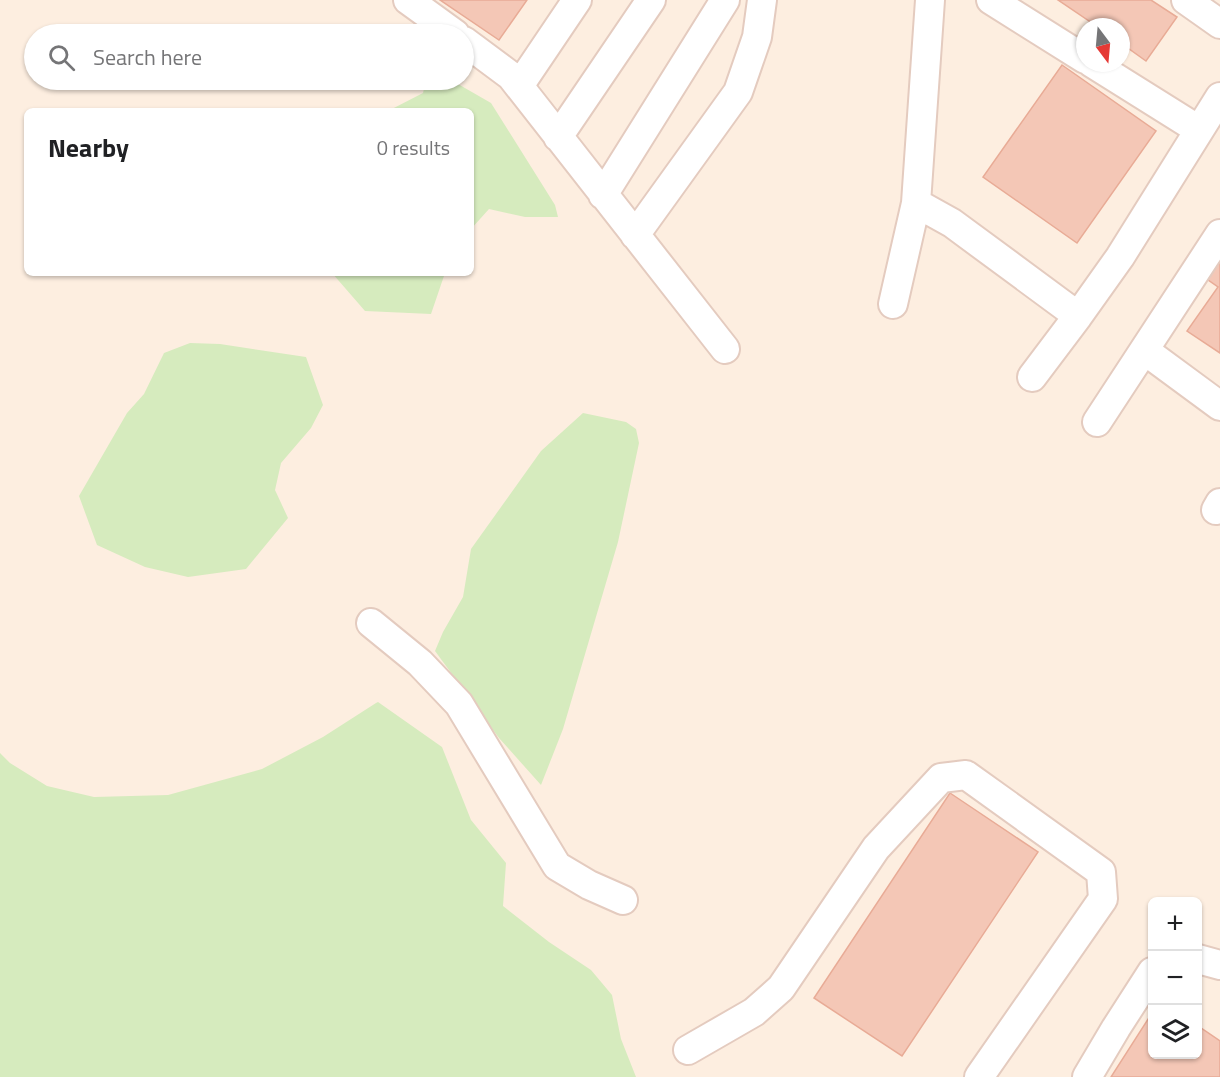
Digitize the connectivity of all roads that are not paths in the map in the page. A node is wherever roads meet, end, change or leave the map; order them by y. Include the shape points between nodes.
1 (408, 0) edge
2 (577, 0) edge
3 (651, 0) edge
4 (725, 0) edge
5 (762, 0) edge
6 (930, 0) edge
7 (991, 0) edge
8 (1186, 0) edge
9 (441, 24) edge
10 (1220, 24) edge
11 (474, 48) edge
12 (1076, 53) edge
13 (1106, 72) edge
14 (519, 86) junction
15 (1220, 97) edge
16 (1199, 130) junction
17 (558, 137) junction
18 (603, 195) junction
19 (916, 203) junction
20 (1220, 234) edge
21 (635, 235) junction
22 (893, 304) dead end
23 (1078, 316) junction
24 (725, 349) dead end
25 (1144, 350) junction
26 (1032, 377) dead end
27 (1220, 406) edge
28 (1096, 422) dead end
29 (371, 623) dead end
30 (623, 900) dead end
31 (1202, 960) edge
32 (1220, 965) edge
33 (1148, 978) edge
34 (688, 1050) dead end
35 (979, 1077) edge
36 (1087, 1077) edge

1 - 9 lane
2 - 14 lane
3 - 17 lane
4 - 18 lane
5 - 21 lane via 756,37 738,92
6 - 19 lane
7 - 12 lane
8 - 10 lane
11 - 14 lane
13 - 16 lane
14 - 17 lane
15 - 16 lane
16 - 23 lane via 1120,257
17 - 18 lane
18 - 21 lane
19 - 22 lane
19 - 23 lane via 952,223
20 - 25 lane
21 - 24 lane
23 - 26 lane
25 - 27 lane
25 - 28 lane
29 - 30 lane via 420,663 459,704 557,866
31 - 32 lane
33 - 36 lane
34 - 35 lane via 754,1012 782,988 876,848 941,778 966,775 1101,872 1103,899

